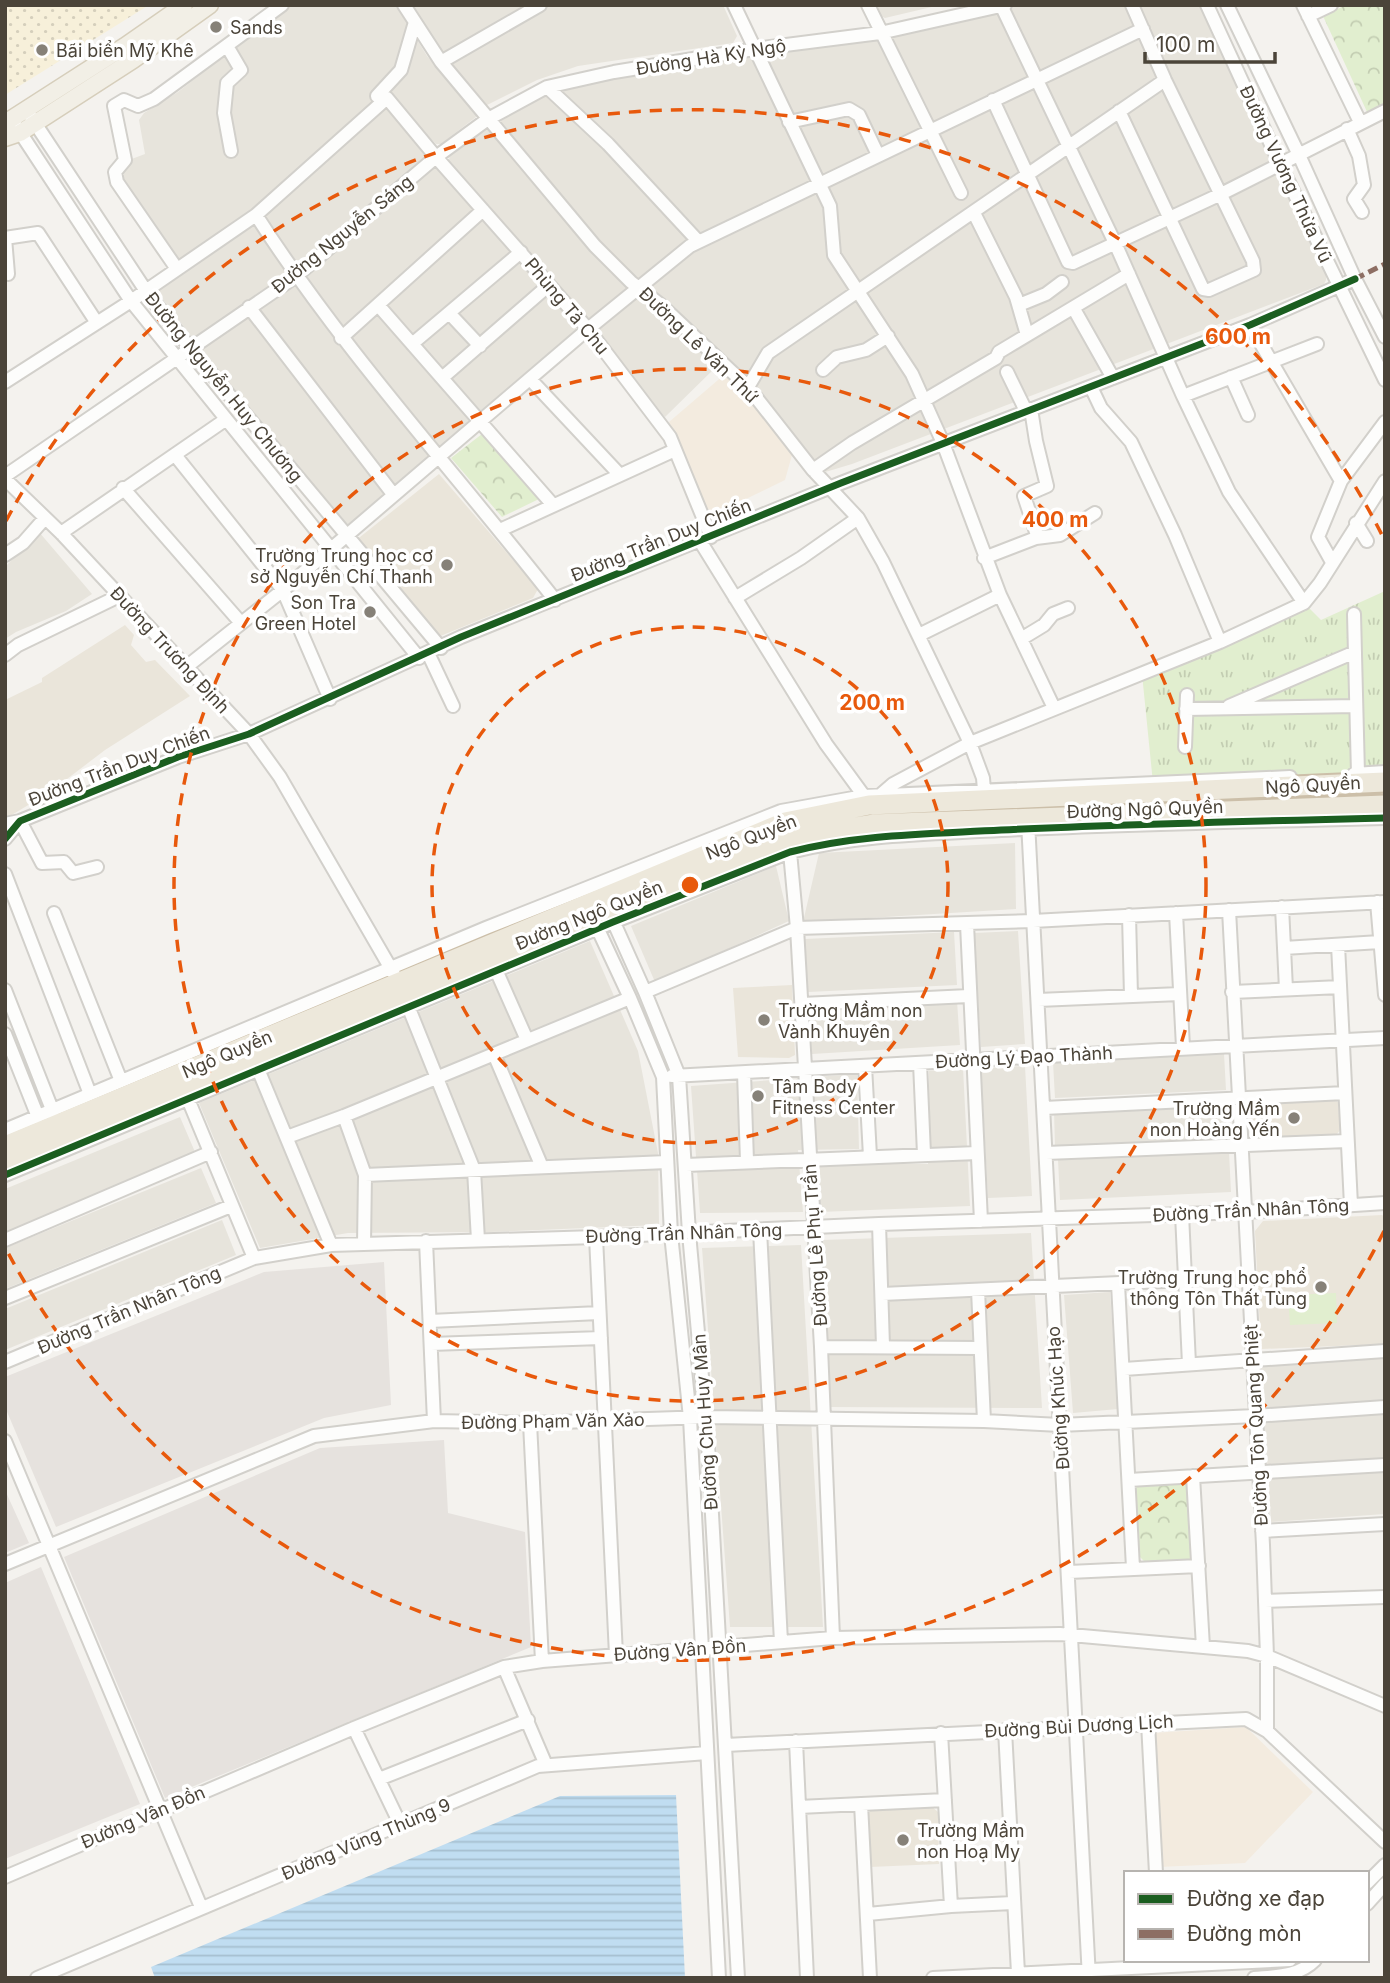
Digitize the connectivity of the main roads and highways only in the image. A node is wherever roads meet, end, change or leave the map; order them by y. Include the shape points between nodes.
1 (184, 5) edge
2 (210, 5) edge
3 (19, 124) edge
4 (1385, 782) edge
5 (1385, 805) edge
6 (597, 907) junction
7 (400, 988) junction
8 (5, 1146) edge
9 (5, 1163) edge

1 - 3 main road
2 - 3 main road via 133,60
4 - 6 highway, Ngô Quyền via 871,798 785,822
5 - 6 highway, Ngô Quyền via 1028,823 873,824 789,838
6 - 7 highway, Ngô Quyền
7 - 8 highway, Ngô Quyền via 55,1117
7 - 9 highway, Ngô Quyền

